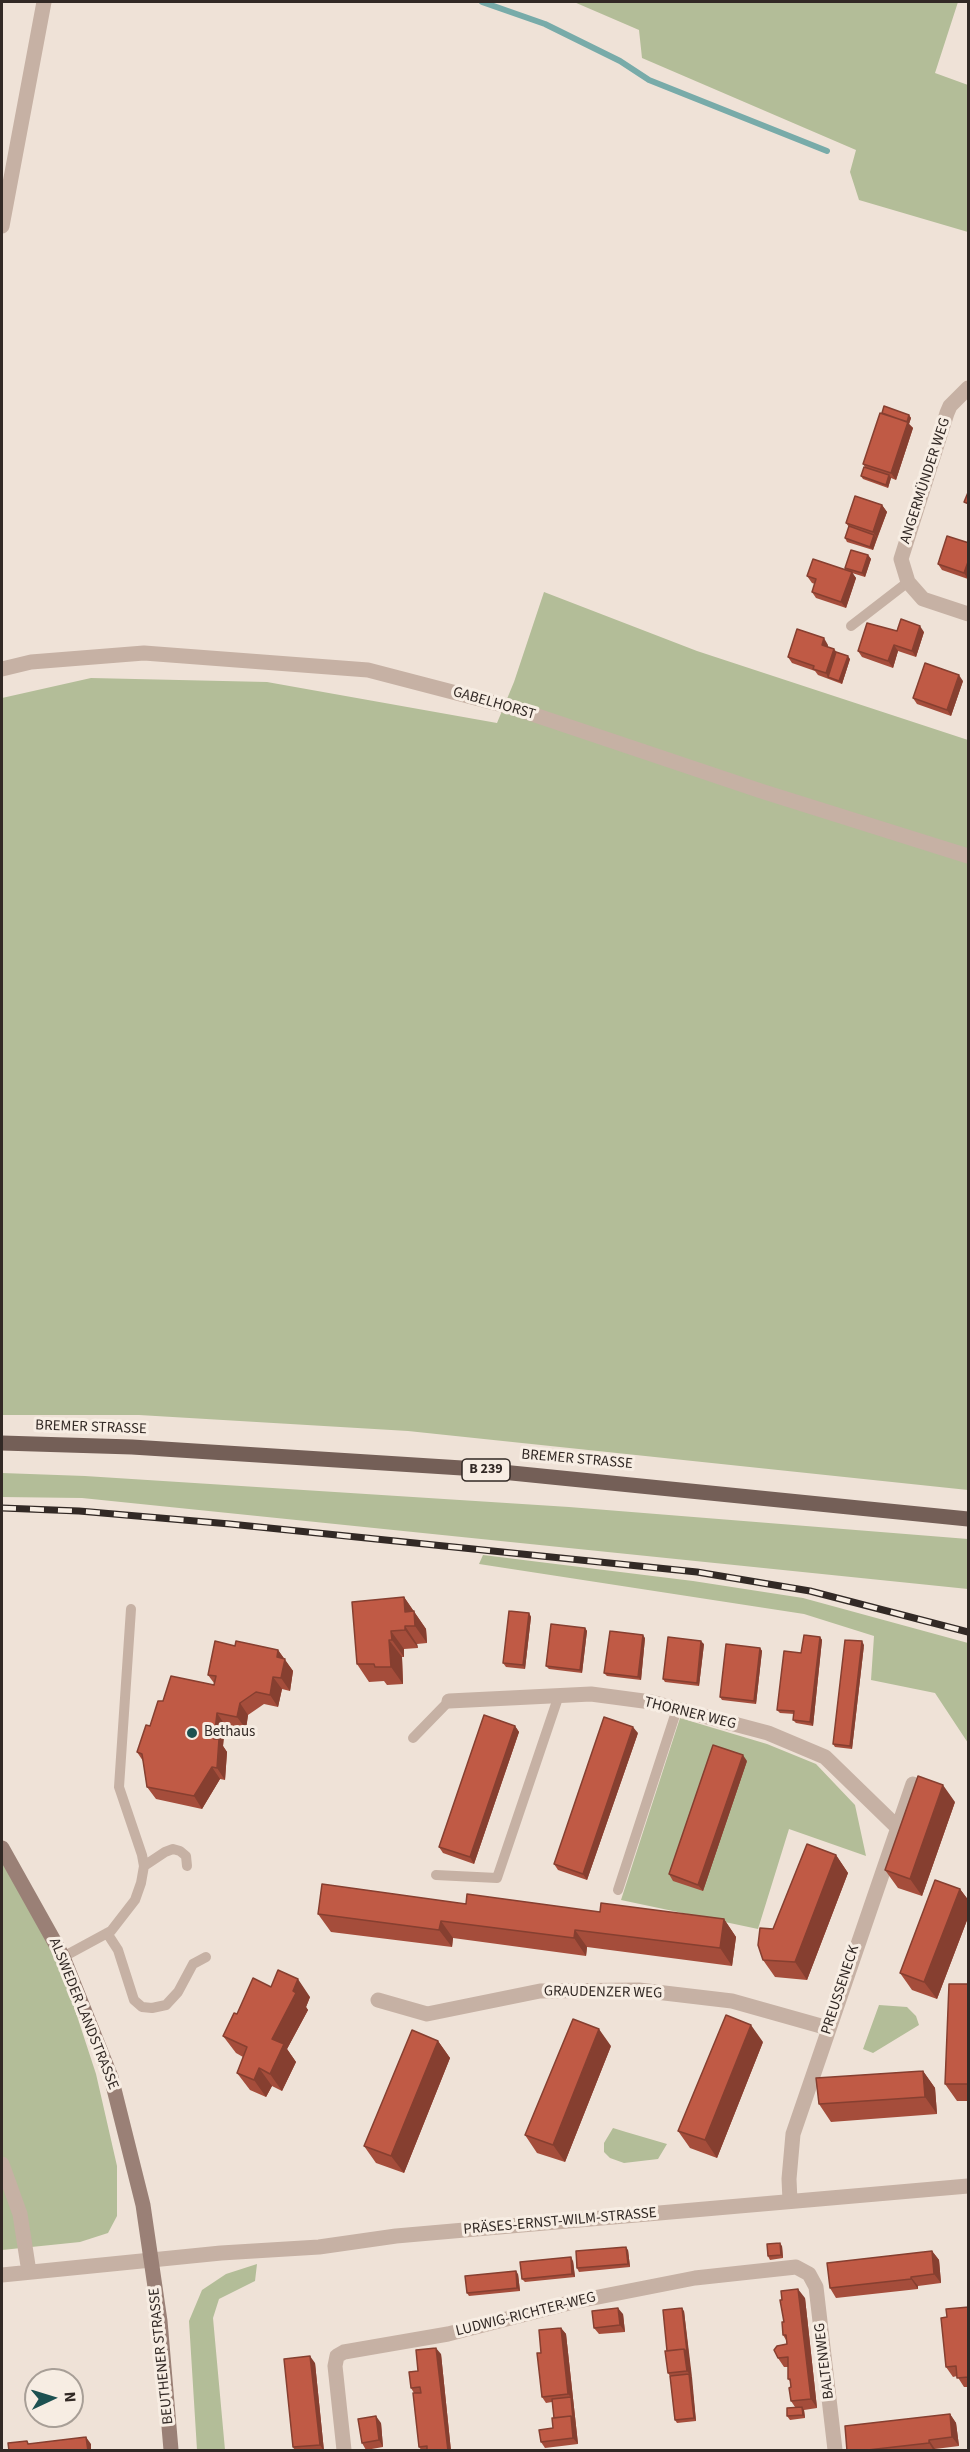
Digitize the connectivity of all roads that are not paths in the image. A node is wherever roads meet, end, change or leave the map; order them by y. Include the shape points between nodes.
1 (44, 2) edge
2 (2, 226) edge
3 (969, 388) edge
4 (908, 582) junction
5 (969, 614) edge
6 (851, 626) dead end
7 (2, 669) edge
8 (969, 856) edge
9 (2, 1443) edge
10 (969, 1519) edge
11 (131, 1609) dead end
12 (559, 1695) junction
13 (449, 1701) joint
14 (677, 1709) junction
15 (413, 1738) dead end
16 (913, 1784) edge
17 (897, 1827) junction
18 (2, 1848) edge
19 (144, 1866) junction
20 (188, 1866) dead end
21 (436, 1875) dead end
22 (618, 1890) dead end
23 (107, 1933) junction
24 (63, 1957) junction
25 (206, 1957) dead end
26 (378, 2000) dead end
27 (828, 2028) junction
28 (2, 2164) edge
29 (969, 2186) edge
30 (790, 2201) junction
31 (152, 2261) junction
32 (30, 2272) junction
33 (809, 2274) joint
34 (2, 2275) edge
35 (171, 2451) edge
36 (344, 2451) edge
37 (835, 2451) edge

1 - 2 street
3 - 4 street, ANGERMÜNDER WEG via 946,413 901,559
4 - 5 street via 923,599
4 - 6 lane
7 - 8 street, GABELHORST via 31,662 144,653 368,670 514,708
9 - 10 main road, BREMER STRASSE / B 239 via 462,1468
11 - 19 lane via 119,1787
12 - 13 street, THORNER WEG
12 - 14 street, THORNER WEG via 591,1694
12 - 21 lane via 497,1878
13 - 15 lane
14 - 17 street, THORNER WEG via 768,1733 825,1757
14 - 22 lane
16 - 17 street, PREUSSENECK
17 - 27 street, PREUSSENECK
18 - 24 main road, ALSWEDER LANDSTRASSE
19 - 20 lane via 173,1849 186,1856
19 - 23 lane via 135,1900
23 - 24 lane
23 - 25 lane via 118,1950 134,2000 142,2007 166,2005 193,1964
24 - 31 main road, ALSWEDER LANDSTRASSE via 111,2077 143,2205
26 - 27 street, GRAUDENZER WEG via 427,2014 540,1991 639,1990 732,2001
27 - 30 street, PREUSSENECK via 793,2134
28 - 32 street via 20,2214
29 - 30 street, PRÄSES-ERNST-WILM-STRASSE
30 - 31 street, PRÄSES-ERNST-WILM-STRASSE
31 - 32 street, PRÄSES-ERNST-WILM-STRASSE
31 - 35 main road, BEUTHENER STRASSE
32 - 34 street, PRÄSES-ERNST-WILM-STRASSE
33 - 36 street, LUDWIG-RICHTER-WEG via 796,2267 695,2278 573,2302 448,2334 344,2352 337,2356 335,2366
33 - 37 street, BALTENWEG via 816,2287

